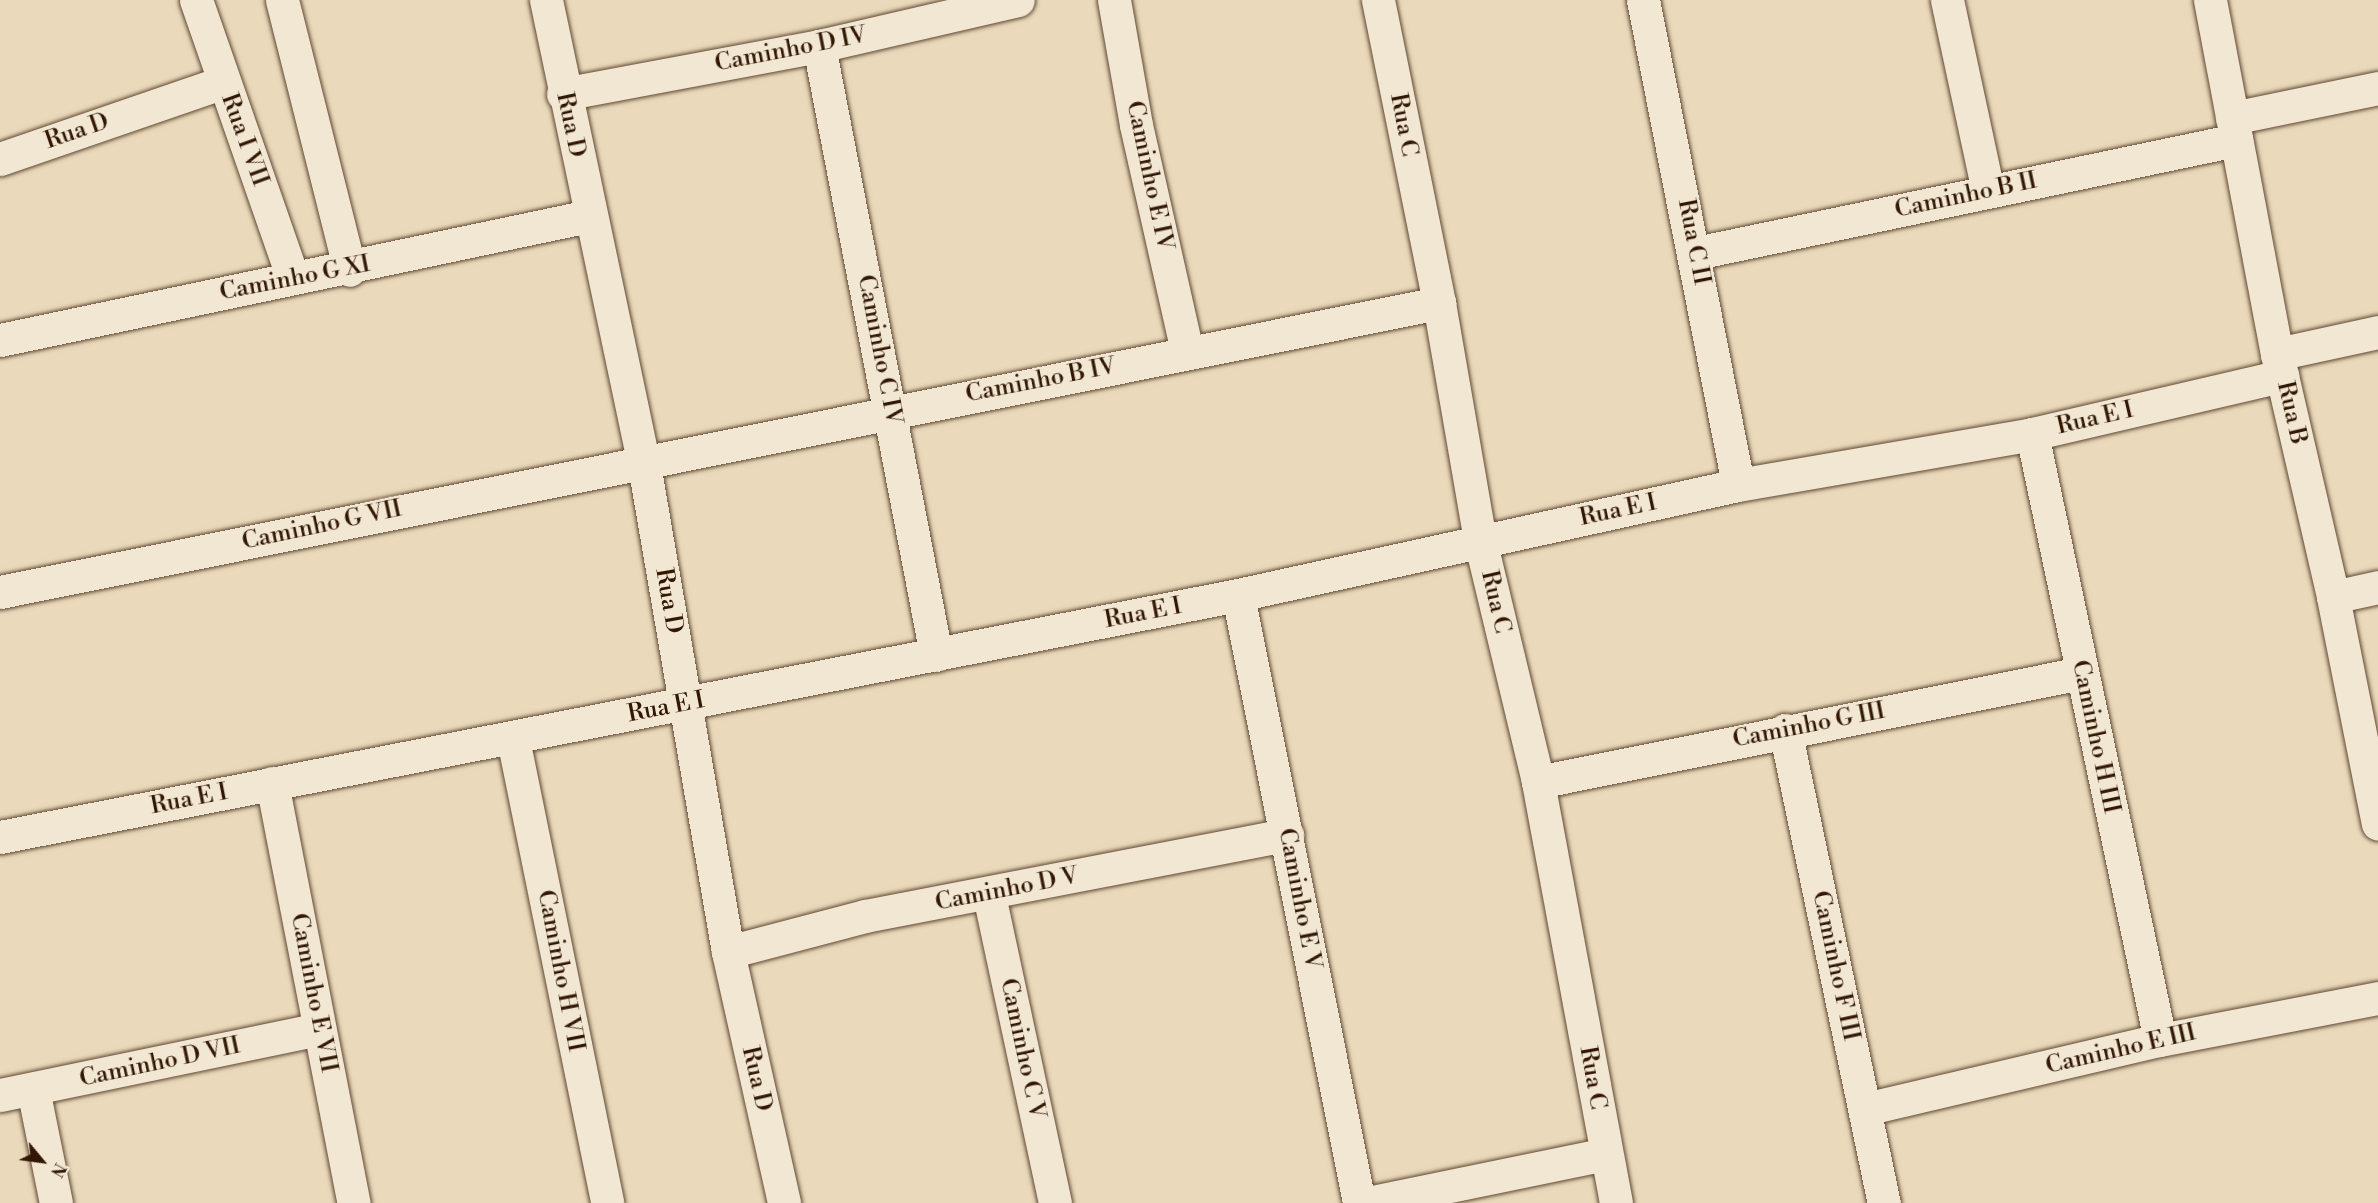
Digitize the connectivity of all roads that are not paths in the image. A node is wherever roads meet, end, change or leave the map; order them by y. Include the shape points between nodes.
1 (196, 0) edge
2 (282, 0) edge
3 (546, 0) edge
4 (1018, 0) edge
5 (1114, 0) edge
6 (1378, 0) edge
7 (1643, 0) edge
8 (1947, 0) edge
9 (2210, 0) edge
10 (819, 45) junction
11 (223, 82) junction
12 (2378, 88) edge
13 (563, 94) junction
14 (2234, 130) junction
15 (0, 159) edge
16 (1988, 191) junction
17 (589, 216) junction
18 (1696, 254) junction
19 (350, 270) junction
20 (293, 278) junction
21 (1439, 303) junction
22 (2378, 332) edge
23 (0, 340) edge
24 (1187, 352) junction
25 (2280, 365) junction
26 (891, 411) junction
27 (2032, 434) junction
28 (643, 459) junction
29 (1738, 485) junction
30 (1480, 540) junction
31 (2378, 587) edge
32 (0, 592) edge
33 (1238, 595) junction
34 (2334, 597) junction
35 (936, 655) junction
36 (2081, 673) junction
37 (686, 704) junction
38 (1785, 730) junction
39 (513, 739) junction
40 (1538, 782) junction
41 (272, 783) junction
42 (2378, 824) edge
43 (1287, 835) junction
44 (0, 837) edge
45 (989, 895) junction
46 (728, 952) junction
47 (2378, 998) edge
48 (319, 1029) junction
49 (2160, 1040) junction
50 (33, 1089) junction
51 (0, 1095) edge
52 (1865, 1109) junction
53 (1606, 1154) junction
54 (56, 1203) edge
55 (354, 1203) edge
56 (607, 1203) edge
57 (784, 1203) edge
58 (1054, 1203) edge
59 (1359, 1203) edge
60 (1367, 1203) edge
61 (1616, 1203) edge
62 (1884, 1203) edge

1 - 11 street, Rua I VII
2 - 19 street
3 - 13 street, Rua D
4 - 10 street, Caminho D IV
5 - 24 street, Caminho E IV via 1136,125
6 - 21 street, Rua C
7 - 18 street, Rua C II
8 - 16 street
9 - 14 street, Rua B
10 - 13 street, Caminho D IV
10 - 26 street, Caminho C IV
11 - 15 street, Rua D
11 - 20 street, Rua I VII
12 - 14 street, Caminho B II
13 - 17 street, Rua D
14 - 16 street, Caminho B II
14 - 25 street, Rua B
16 - 18 street, Caminho B II
17 - 19 street, Caminho G XI
17 - 28 street, Rua D
18 - 29 street, Rua C II
19 - 20 street, Caminho G XI
20 - 23 street, Caminho G XI
21 - 24 street, Caminho B IV
21 - 30 street, Rua C
22 - 25 street, Rua E I
24 - 26 street, Caminho B IV
25 - 27 street, Rua E I
25 - 34 street, Rua B
26 - 28 street, Caminho B IV
26 - 35 street, Caminho C IV
27 - 29 street, Rua E I
27 - 36 street, Caminho H III
28 - 32 street, Caminho G VII
28 - 37 street, Rua D
29 - 30 street, Rua E I
30 - 33 street, Rua E I
30 - 40 street, Rua C
31 - 34 street
33 - 35 street, Rua E I
33 - 43 street, Caminho E V
34 - 42 street, Rua B
35 - 37 street, Rua E I
36 - 38 street, Caminho G III
36 - 49 street, Caminho H III
37 - 39 street, Rua E I
37 - 46 street, Rua D
38 - 40 street, Caminho G III
38 - 52 street, Caminho F III
39 - 41 street, Rua E I
39 - 56 street, Caminho H VII
40 - 53 street, Rua C
41 - 44 street, Rua E I
41 - 48 street, Caminho E VII
43 - 45 street, Caminho D V
43 - 59 street, Caminho E V
45 - 46 street, Caminho D V via 865,916
45 - 58 street, Caminho C V
46 - 57 street, Rua D
47 - 49 street, Caminho E III
48 - 50 street, Caminho D VII
48 - 55 street, Caminho E VII
49 - 52 street, Caminho E III
50 - 51 street, Caminho D VII
50 - 54 street
52 - 62 street, Caminho F III
53 - 60 street
53 - 61 street, Rua C

